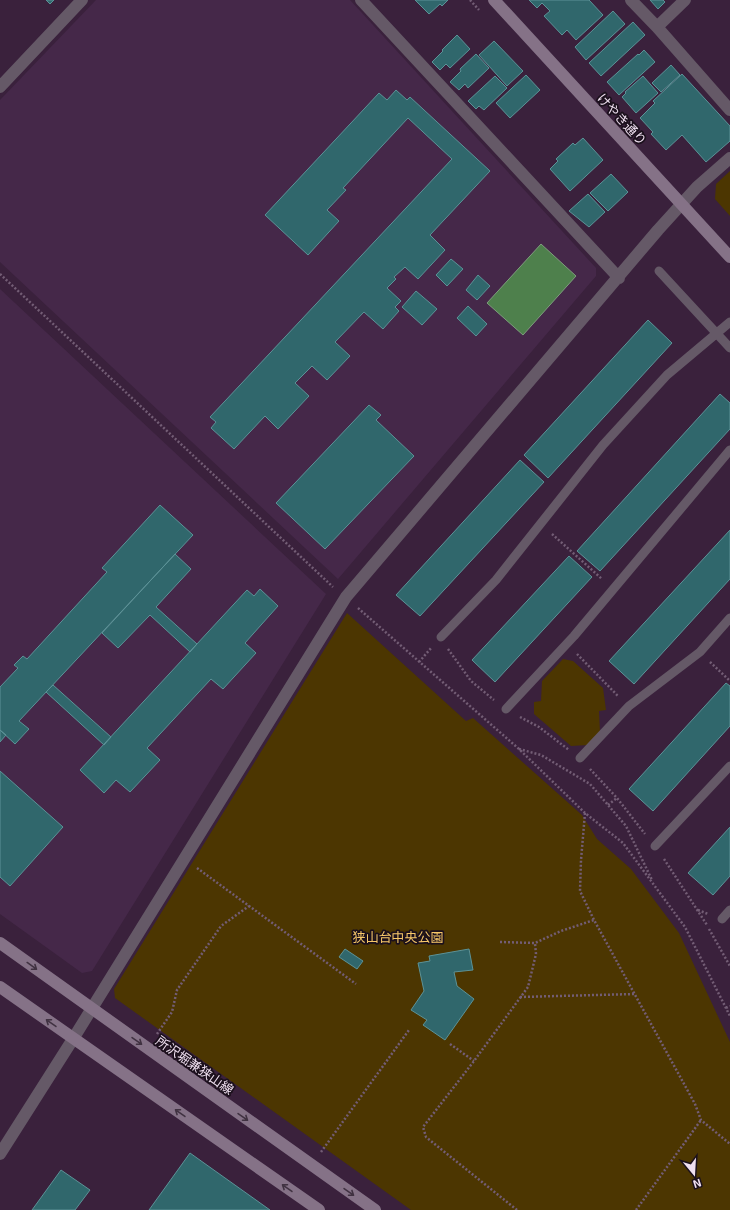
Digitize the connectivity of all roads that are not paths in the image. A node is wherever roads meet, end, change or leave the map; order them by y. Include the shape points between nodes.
1 (82, 0) edge
2 (361, 0) edge
3 (494, 0) edge
4 (631, 0) edge
5 (686, 0) edge
6 (656, 27) junction
7 (0, 87) edge
8 (730, 110) edge
9 (730, 158) edge
10 (682, 205) junction
11 (730, 257) edge
12 (659, 271) dead end
13 (619, 278) junction
14 (730, 322) edge
15 (717, 334) junction
16 (730, 348) edge
17 (730, 450) edge
18 (730, 618) edge
19 (440, 637) road end
20 (506, 709) road end
21 (580, 758) road end
22 (730, 766) edge
23 (655, 846) road end
24 (730, 910) edge
25 (722, 919) dead end
26 (0, 943) edge
27 (1, 990) edge
28 (91, 1008) junction
29 (73, 1039) junction
30 (0, 1154) edge
31 (319, 1210) edge
32 (375, 1210) edge

1 - 7 street
2 - 13 street
3 - 10 main road, けやき通り
4 - 6 street
5 - 6 street
6 - 8 street
9 - 10 street
10 - 11 main road, けやき通り
10 - 13 street
12 - 15 lane
13 - 28 street via 346,597
14 - 15 lane
15 - 16 lane
15 - 19 lane via 667,375 603,445 496,580
17 - 20 lane via 567,644
18 - 21 lane via 700,652 629,706
22 - 23 lane
24 - 25 lane
26 -> 28 main road, 所沢堀兼狭山線
29 -> 27 main road
28 - 29 street
28 -> 32 main road, 所沢堀兼狭山線
29 - 30 street
31 -> 29 main road

